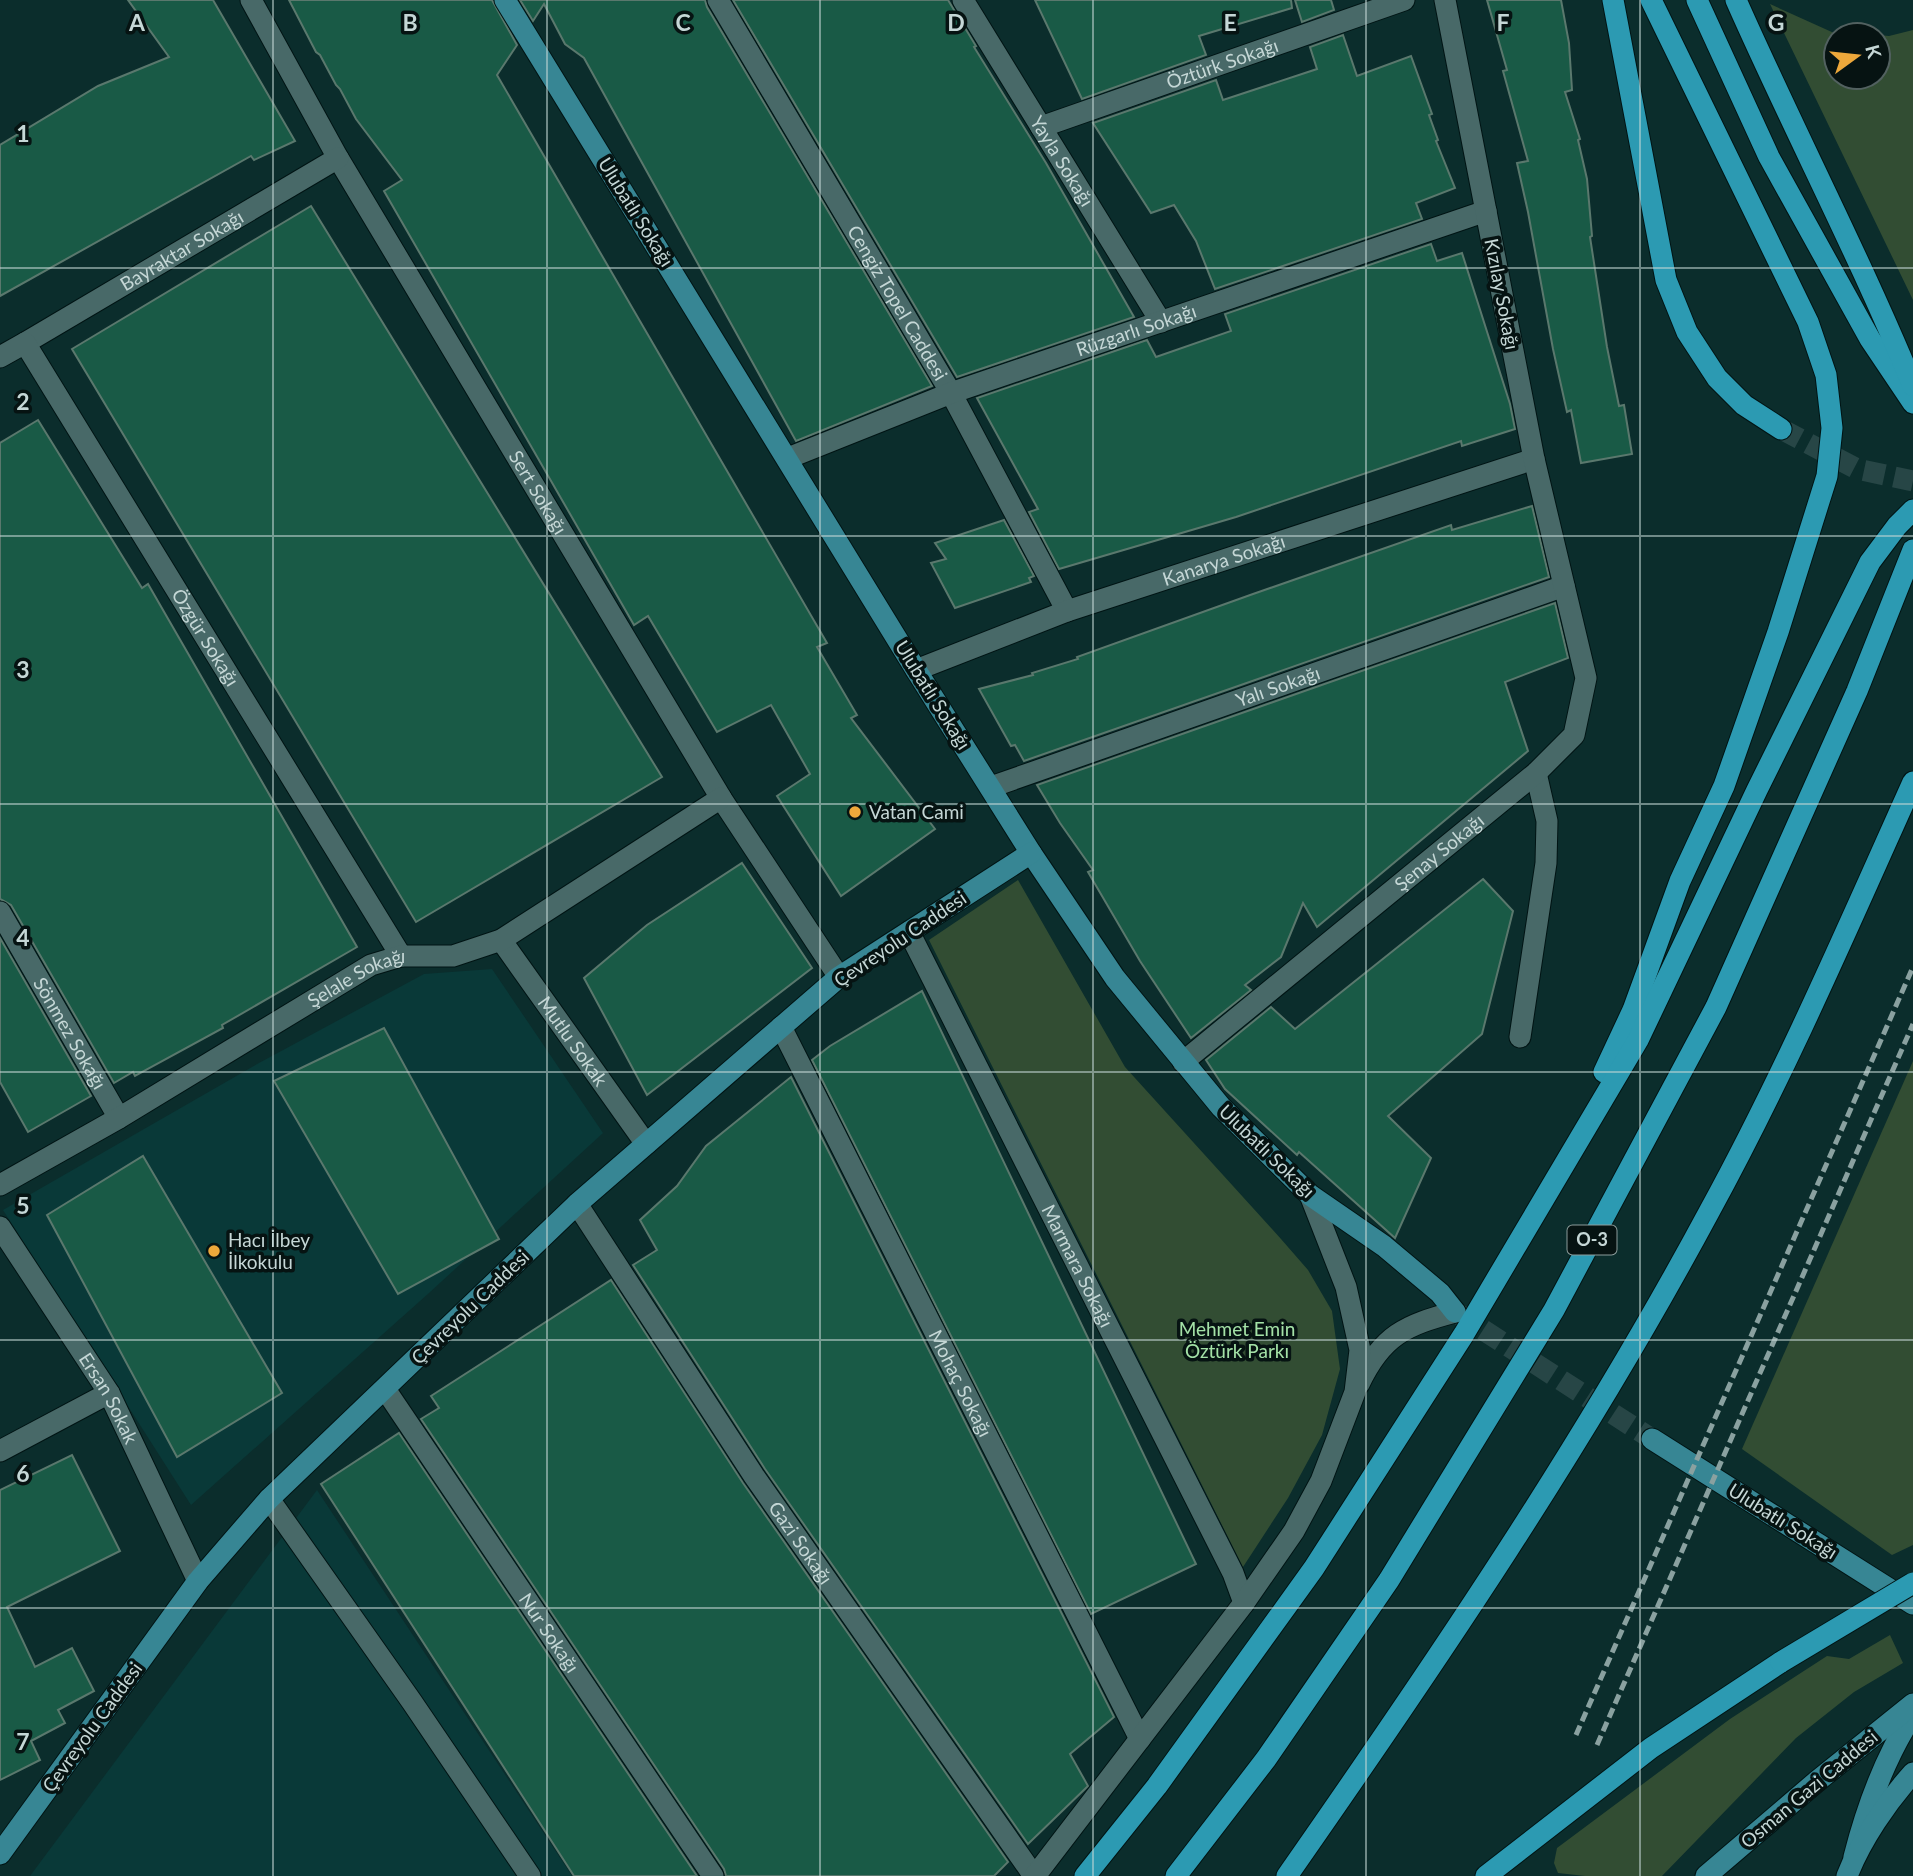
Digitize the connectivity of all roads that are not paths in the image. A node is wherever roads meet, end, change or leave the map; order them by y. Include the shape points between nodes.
1 (251, 0) edge
2 (505, 0) edge
3 (718, 0) edge
4 (963, 0) edge
5 (1404, 0) edge
6 (1445, 0) edge
7 (1613, 0) edge
8 (1651, 0) edge
9 (1697, 0) edge
10 (1736, 0) edge
11 (1041, 127) junction
12 (338, 158) junction
13 (1486, 211) junction
14 (1161, 322) junction
15 (25, 343) junction
16 (0, 357) edge
17 (1913, 386) edge
18 (951, 393) junction
19 (1913, 404) edge
20 (1781, 429) tunnel mouth
21 (788, 458) junction
22 (1534, 459) junction
23 (1913, 510) edge
24 (1913, 550) edge
25 (1564, 586) junction
26 (1067, 611) junction
27 (916, 670) junction
28 (1536, 773) junction
29 (1913, 782) edge
30 (991, 787) junction
31 (722, 798) junction
32 (1031, 853) junction
33 (0, 912) edge
34 (909, 932) junction
35 (501, 940) junction
36 (401, 956) junction
37 (839, 977) junction
38 (781, 1027) junction
39 (1520, 1037) dead end
40 (1183, 1062) junction
41 (119, 1118) junction
42 (646, 1144) junction
43 (0, 1185) edge
44 (1310, 1195) junction
45 (577, 1204) junction
46 (0, 1227) edge
47 (1523, 1231) junction
48 (1455, 1312) joint
49 (385, 1389) junction
50 (1355, 1392) junction
51 (108, 1393) junction
52 (1652, 1439) tunnel mouth
53 (0, 1451) edge
54 (269, 1499) junction
55 (198, 1581) junction
56 (1913, 1583) edge
57 (1244, 1603) junction
58 (1913, 1604) edge
59 (1913, 1704) edge
60 (1913, 1714) edge
61 (1140, 1739) junction
62 (1913, 1773) edge
63 (0, 1854) edge
64 (1850, 1867) edge
65 (530, 1876) edge
66 (713, 1876) edge
67 (1035, 1876) edge
68 (1085, 1876) edge
69 (1176, 1876) edge
70 (1287, 1876) edge
71 (1486, 1876) edge
72 (1706, 1876) edge

1 - 12 street, Sert Sokağı
2 - 21 main road, Ulubatlı Sokağı
3 - 18 street, Cengiz Topel Caddesi
4 - 11 street, Yayla Sokağı
5 - 11 street, Öztürk Sokağı
6 - 13 street, Kızılay Sokağı
7 - 20 highway via 1666,280 1687,332 1717,379 1744,405
8 - 47 highway via 1808,322 1826,376 1832,428 1827,476 1724,786 1680,881 1633,1010
9 - 19 highway via 1769,157 1870,338
10 - 17 highway
11 - 14 street, Yayla Sokağı
12 - 15 street, Bayraktar Sokağı
12 - 31 street, Sert Sokağı
13 - 14 street, Rüzgarlı Sokağı
13 - 22 street, Kızılay Sokağı
14 - 18 street, Rüzgarlı Sokağı
15 - 16 street
15 - 36 street, Özgür Sokağı
18 - 21 street, Rüzgarlı Sokağı
18 - 26 street, Cengiz Topel Caddesi
21 - 27 main road, Ulubatlı Sokağı
22 - 25 street, Kızılay Sokağı
22 - 26 street, Kanarya Sokağı
23 - 47 highway via 1870,562 1637,1040
24 - 69 highway, O-3 via 1852,703 1716,1007 1554,1310 1389,1580 1266,1759
25 - 28 street, Şenay Sokağı via 1586,678 1574,735
25 - 30 street, Yalı Sokağı
26 - 27 street, Kanarya Sokağı
27 - 30 main road, Ulubatlı Sokağı
28 - 39 street via 1547,821 1546,863
28 - 40 street, Şenay Sokağı
29 - 70 highway via 1781,1070 1710,1211 1623,1365 1539,1503
30 - 32 main road, Ulubatlı Sokağı
31 - 35 street, Şelale Sokağı
31 - 37 street, Sert Sokağı
32 - 34 main road, Çevreyolu Caddesi
32 - 40 main road, Ulubatlı Sokağı via 1115,978
33 - 41 street, Sönmez Sokağı
34 - 37 main road, Çevreyolu Caddesi
34 - 57 street, Marmara Sokağı via 1227,1561
35 - 36 street, Şelale Sokağı via 453,956
35 - 42 street, Mutlu Sokak
36 - 41 street, Şelale Sokağı via 371,965
37 - 38 main road, Çevreyolu Caddesi
38 - 42 main road, Çevreyolu Caddesi
38 - 61 street, Mohaç Sokağı
40 - 44 main road, Ulubatlı Sokağı via 1221,1107
41 - 43 street, Şelale Sokağı
42 - 45 main road, Çevreyolu Caddesi
44 - 48 main road, Ulubatlı Sokağı via 1384,1246 1440,1293
44 - 50 street via 1346,1287 1360,1350
45 - 49 main road, Çevreyolu Caddesi
45 - 67 street, Gazi Sokağı via 754,1476
46 - 51 street, Ersan Sokak
47 - 68 highway via 1401,1435 1314,1569 1157,1786
48 - 50 street via 1401,1331 1379,1349
49 - 54 main road, Çevreyolu Caddesi
49 - 66 street, Nur Sokağı
50 - 57 street via 1321,1481 1294,1531
51 - 53 street
51 - 55 street, Ersan Sokak
52 - 58 main road, Ulubatlı Sokağı
54 - 55 main road, Çevreyolu Caddesi
54 - 65 street
55 - 63 main road, Çevreyolu Caddesi
56 - 71 highway, bridge via 1780,1662 1651,1748
57 - 61 street
59 - 72 main road, Osman Gazi Caddesi
60 - 64 main road via 1879,1778
61 - 67 street
62 - 64 main road

